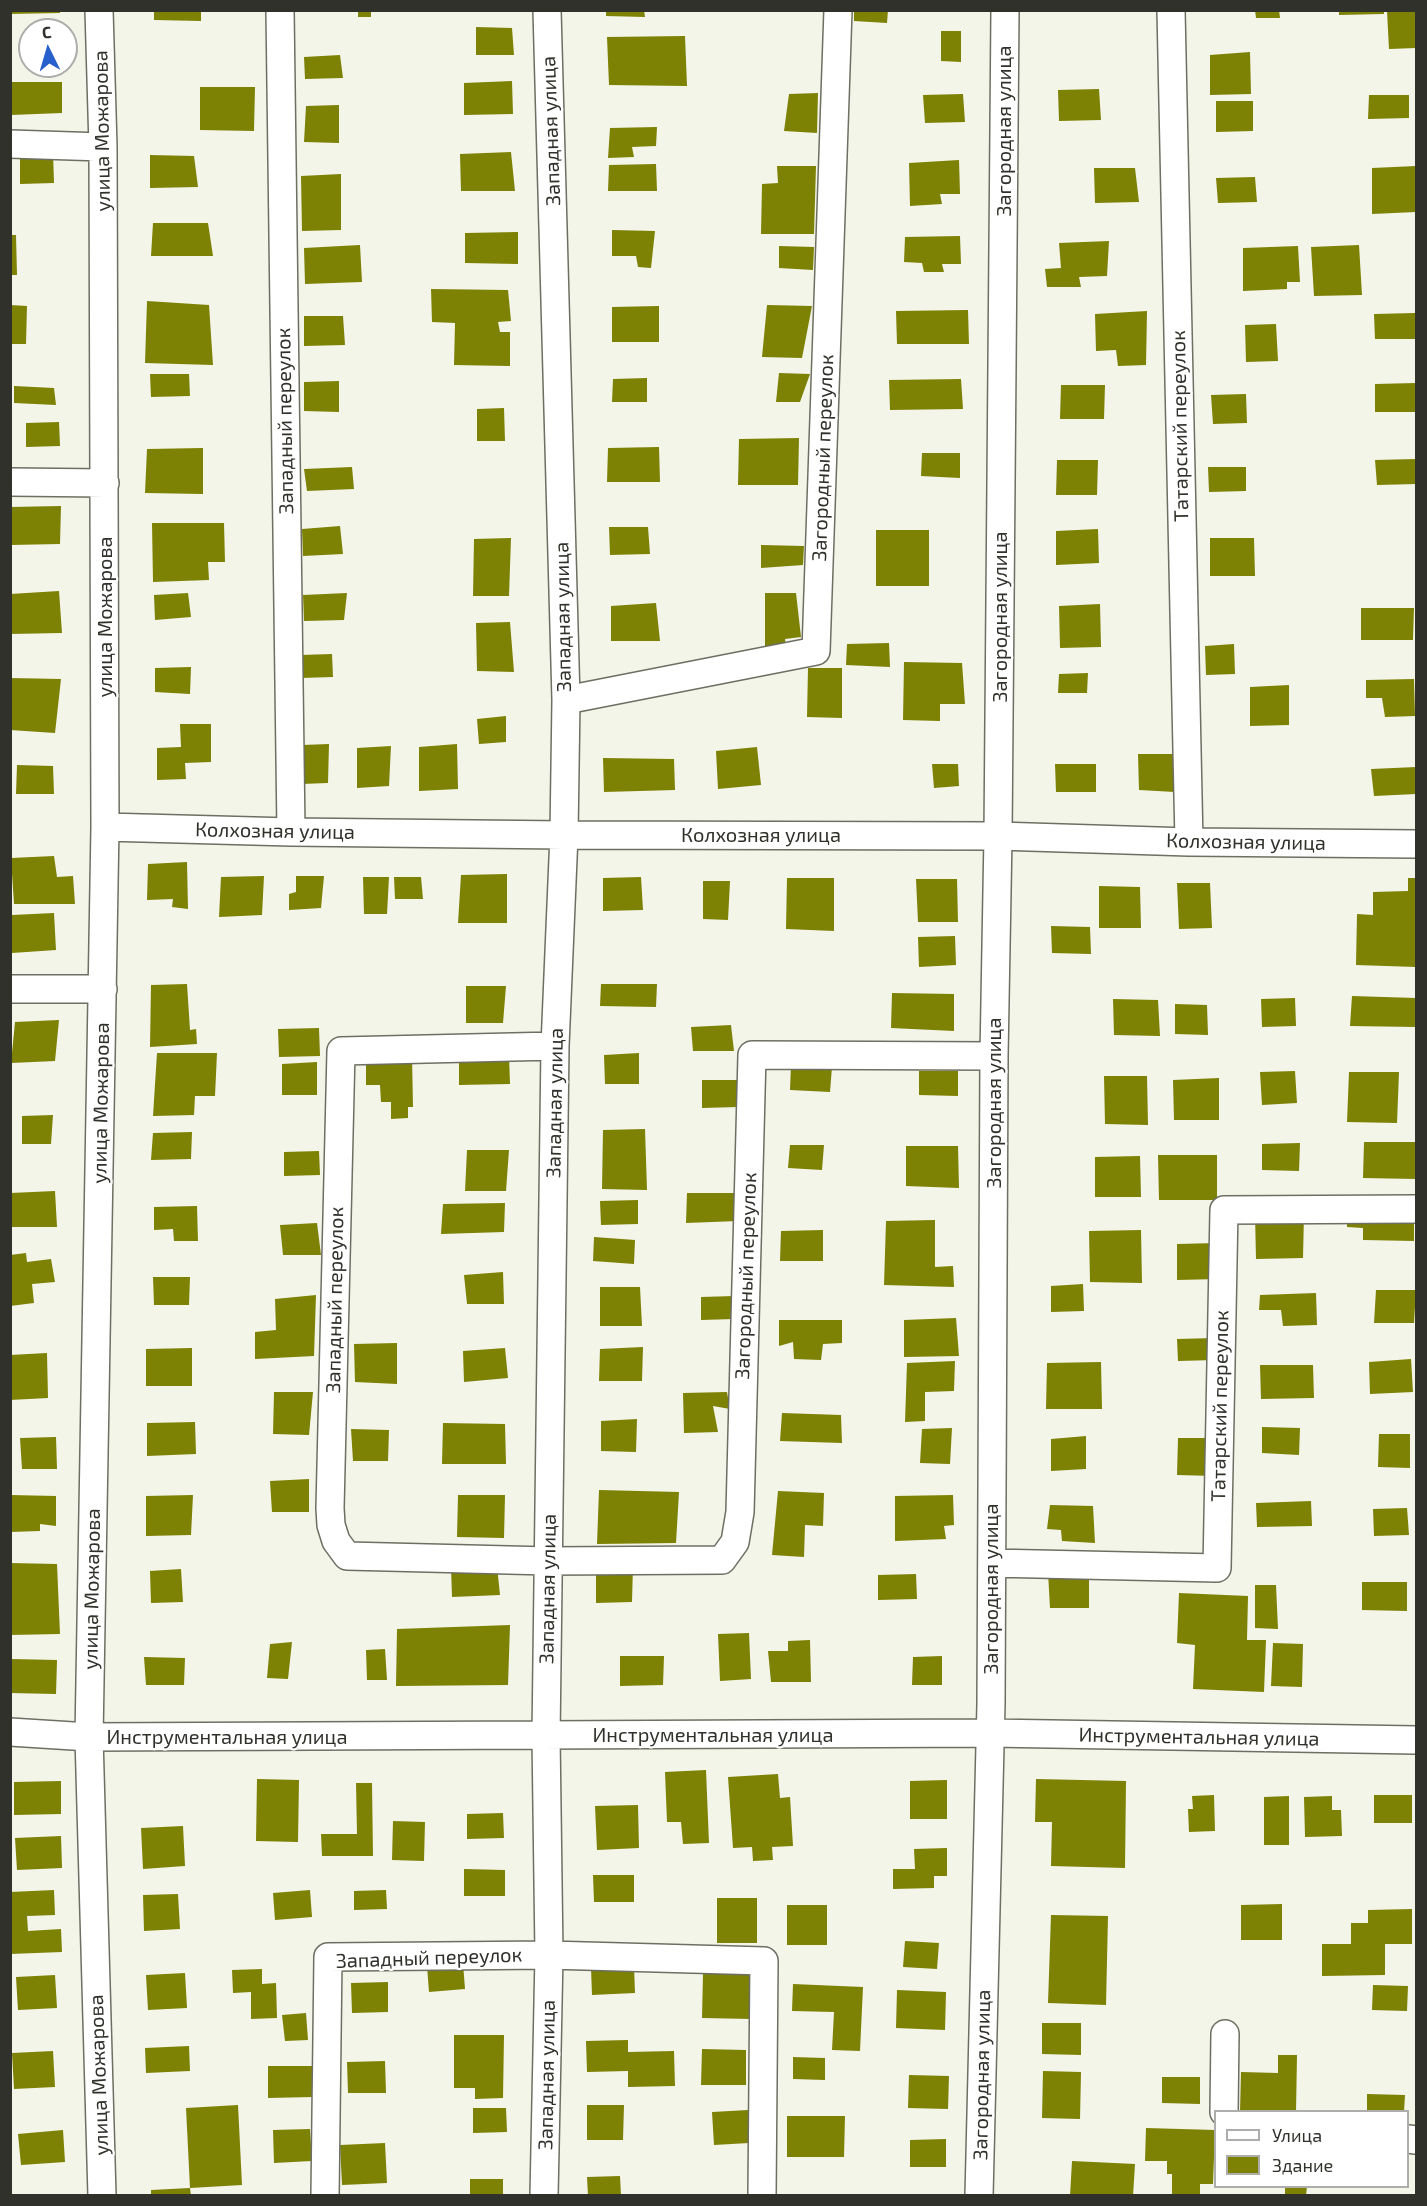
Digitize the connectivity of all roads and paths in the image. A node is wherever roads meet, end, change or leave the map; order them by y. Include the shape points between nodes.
1 (99, 10) edge
2 (279, 10) edge
3 (547, 10) edge
4 (838, 10) edge
5 (1005, 10) edge
6 (1172, 10) edge
7 (10, 144) edge
8 (103, 147) junction
9 (10, 482) edge
10 (105, 483) junction
11 (566, 700) junction
12 (105, 827) junction
13 (291, 832) junction
14 (564, 835) junction
15 (998, 836) junction
16 (1189, 842) junction
17 (1416, 844) edge
18 (10, 989) edge
19 (103, 989) junction
20 (555, 1046) junction
21 (994, 1056) junction
22 (1416, 1209) edge
23 (549, 1561) junction
24 (992, 1563) junction
25 (10, 1732) edge
26 (990, 1733) junction
27 (546, 1736) junction
28 (89, 1737) junction
29 (1416, 1740) edge
30 (549, 1955) junction
31 (1225, 2034) dead end
32 (1224, 2110) edge
33 (102, 2196) edge
34 (325, 2196) edge
35 (544, 2196) edge
36 (762, 2196) edge
37 (980, 2196) edge

1 - 8 street, улица Можарова
2 - 13 street, Западный переулок
3 - 11 street, Западная улица
4 - 11 street, Загородный переулок via 816,651
5 - 15 street, Загородная улица
6 - 16 street, Татарский переулок
7 - 8 street
8 - 10 street, улица Можарова
9 - 10 street
10 - 12 street, улица Можарова
11 - 14 street, Западная улица
12 - 13 street, Колхозная улица
12 - 19 street, улица Можарова
13 - 14 street, Колхозная улица
14 - 15 street, Колхозная улица
14 - 20 street, Западная улица
15 - 16 street, Колхозная улица
15 - 21 street, Загородная улица
16 - 17 street, Колхозная улица
18 - 19 street
19 - 28 street, улица Можарова
20 - 23 street, Западная улица
20 - 23 street, Западный переулок via 341,1051 330,1508 336,1541 347,1556
21 - 23 street, Загородный переулок via 752,1054 740,1512 735,1542 722,1560
21 - 24 street, Загородная улица
22 - 24 street, Татарский переулок via 1224,1210 1217,1568
23 - 27 street, Западная улица
24 - 26 street, Загородная улица
25 - 28 street, Инструментальная улица
26 - 27 street, Инструментальная улица
26 - 29 street, Инструментальная улица
26 - 37 street, Загородная улица
27 - 28 street, Инструментальная улица
27 - 30 street, Западная улица
28 - 33 street, улица Можарова
30 - 34 street, Западный переулок via 328,1957
30 - 35 street, Западная улица
30 - 36 street via 764,1961
31 - 32 street

